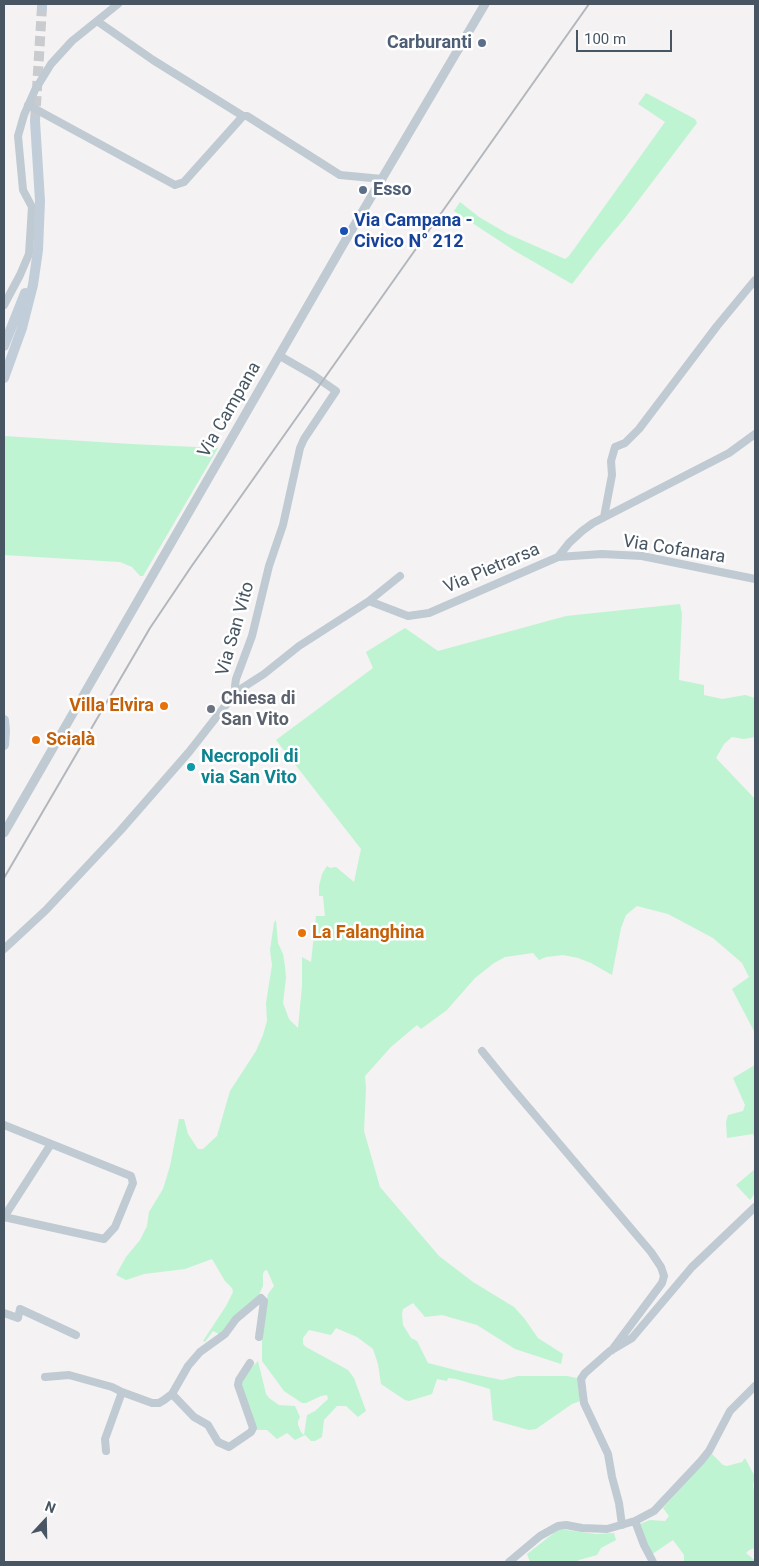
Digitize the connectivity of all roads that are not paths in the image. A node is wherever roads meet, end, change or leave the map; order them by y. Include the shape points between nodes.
1 (118, 4) edge
2 (485, 4) edge
3 (97, 21) junction
4 (28, 105) junction
5 (242, 116) junction
6 (35, 121) tunnel mouth
7 (382, 179) junction
8 (34, 271) junction
9 (755, 280) edge
10 (4, 305) edge
11 (4, 346) edge
12 (280, 356) junction
13 (4, 378) edge
14 (755, 434) edge
15 (604, 517) junction
16 (558, 557) junction
17 (400, 576) dead end
18 (755, 579) edge
19 (369, 601) junction
20 (236, 692) junction
21 (4, 720) edge
22 (4, 745) edge
23 (4, 833) edge
24 (4, 949) edge
25 (482, 1051) dead end
26 (4, 1125) edge
27 (51, 1144) junction
28 (755, 1207) edge
29 (4, 1217) edge
30 (4, 1313) edge
31 (76, 1335) dead end
32 (259, 1337) dead end
33 (610, 1351) junction
34 (250, 1362) dead end
35 (45, 1377) dead end
36 (755, 1386) edge
37 (122, 1392) junction
38 (172, 1394) junction
39 (106, 1452) dead end
40 (635, 1521) junction
41 (622, 1525) junction
42 (510, 1562) edge
43 (653, 1562) edge

1 - 3 street
2 - 7 street, Via Campana
3 - 4 street via 51,64
3 - 5 street
4 - 5 street via 175,185 184,182
4 - 10 street via 18,136 23,190 32,207 29,254
5 - 7 street via 247,116 340,174
6 - 8 main road via 40,234
7 - 12 street, Via Campana
8 - 11 main road
8 - 13 main road via 22,328
9 - 15 street via 639,429 625,443 615,447
12 - 20 street, Via San Vito via 334,390 300,448 283,524 252,636 236,680
12 - 23 street, Via Campana
14 - 15 street, Via Pietrarsa via 729,453
15 - 16 street, Via Pietrarsa via 582,531
16 - 18 street, Via Cofanara via 642,556
16 - 19 street, Via Pietrarsa via 429,613 408,616
17 - 19 street
19 - 20 street
20 - 24 street, Via San Vito via 120,831 46,910
21 - 22 main road
25 - 33 street via 661,1267 662,1283
26 - 27 street
27 - 29 street
27 - 29 street via 131,1176 133,1183 115,1227 104,1239
28 - 33 street via 692,1267 632,1338
30 - 31 street via 18,1318 20,1309
32 - 38 street via 264,1301 261,1298 236,1319 225,1334 200,1352
33 - 41 street via 581,1379 584,1402 608,1454
34 - 38 street via 238,1385 254,1428 229,1447 218,1442 208,1425 194,1417
35 - 37 street via 68,1375
36 - 40 street via 730,1411 700,1461 654,1511
37 - 38 street via 152,1403 159,1403
37 - 39 street via 105,1439
40 - 41 street
40 - 43 street
41 - 42 street via 607,1529 558,1526 540,1536

